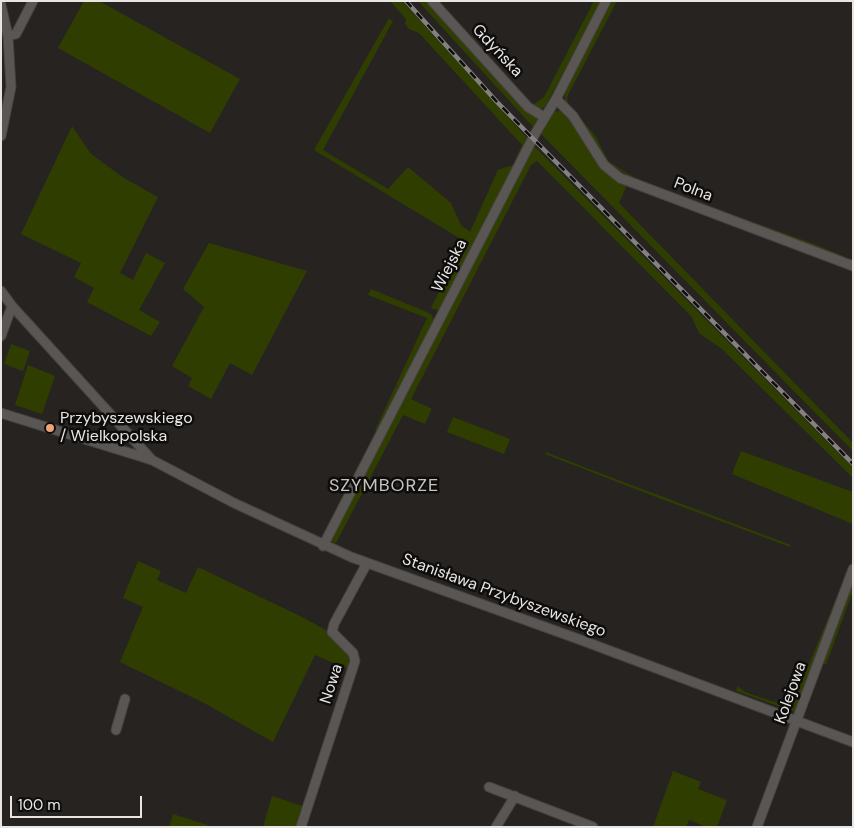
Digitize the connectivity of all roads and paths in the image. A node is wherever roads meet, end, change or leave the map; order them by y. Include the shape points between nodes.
1 (33, 1) edge
2 (432, 1) edge
3 (606, 1) edge
4 (1, 5) edge
5 (8, 36) junction
6 (1, 62) edge
7 (11, 62) junction
8 (556, 99) junction
9 (544, 118) junction
10 (1, 136) edge
11 (853, 266) edge
12 (1, 291) edge
13 (12, 306) junction
14 (1, 336) edge
15 (1, 413) edge
16 (152, 460) junction
17 (323, 546) junction
18 (367, 563) junction
19 (853, 569) edge
20 (125, 699) dead end
21 (796, 720) junction
22 (116, 730) dead end
23 (853, 742) edge
24 (489, 787) dead end
25 (515, 796) junction
26 (301, 827) edge
27 (496, 827) edge
28 (593, 827) edge
29 (757, 827) edge

1 - 5 street via 16,34
2 - 9 street, Gdyńska via 528,107
3 - 8 street, Wiejska
4 - 5 street
5 - 7 street
6 - 7 street
7 - 10 street via 11,87
8 - 9 street, Wiejska
8 - 11 street, Polna via 573,116 604,165 620,178
9 - 17 street, Wiejska
12 - 13 street, Stanisława Przybyszewskiego
13 - 14 street
13 - 16 street, Stanisława Przybyszewskiego
15 - 16 street, Stanisława Przybyszewskiego
16 - 17 street, Stanisława Przybyszewskiego
17 - 18 street, Stanisława Przybyszewskiego
18 - 21 street, Stanisława Przybyszewskiego
18 - 26 street, Nowa via 332,632 353,653 355,661
19 - 21 street, Kolejowa
20 - 22 street
21 - 23 street, Stanisława Przybyszewskiego
21 - 29 street, Kolejowa
24 - 25 street
25 - 27 street
25 - 28 street

